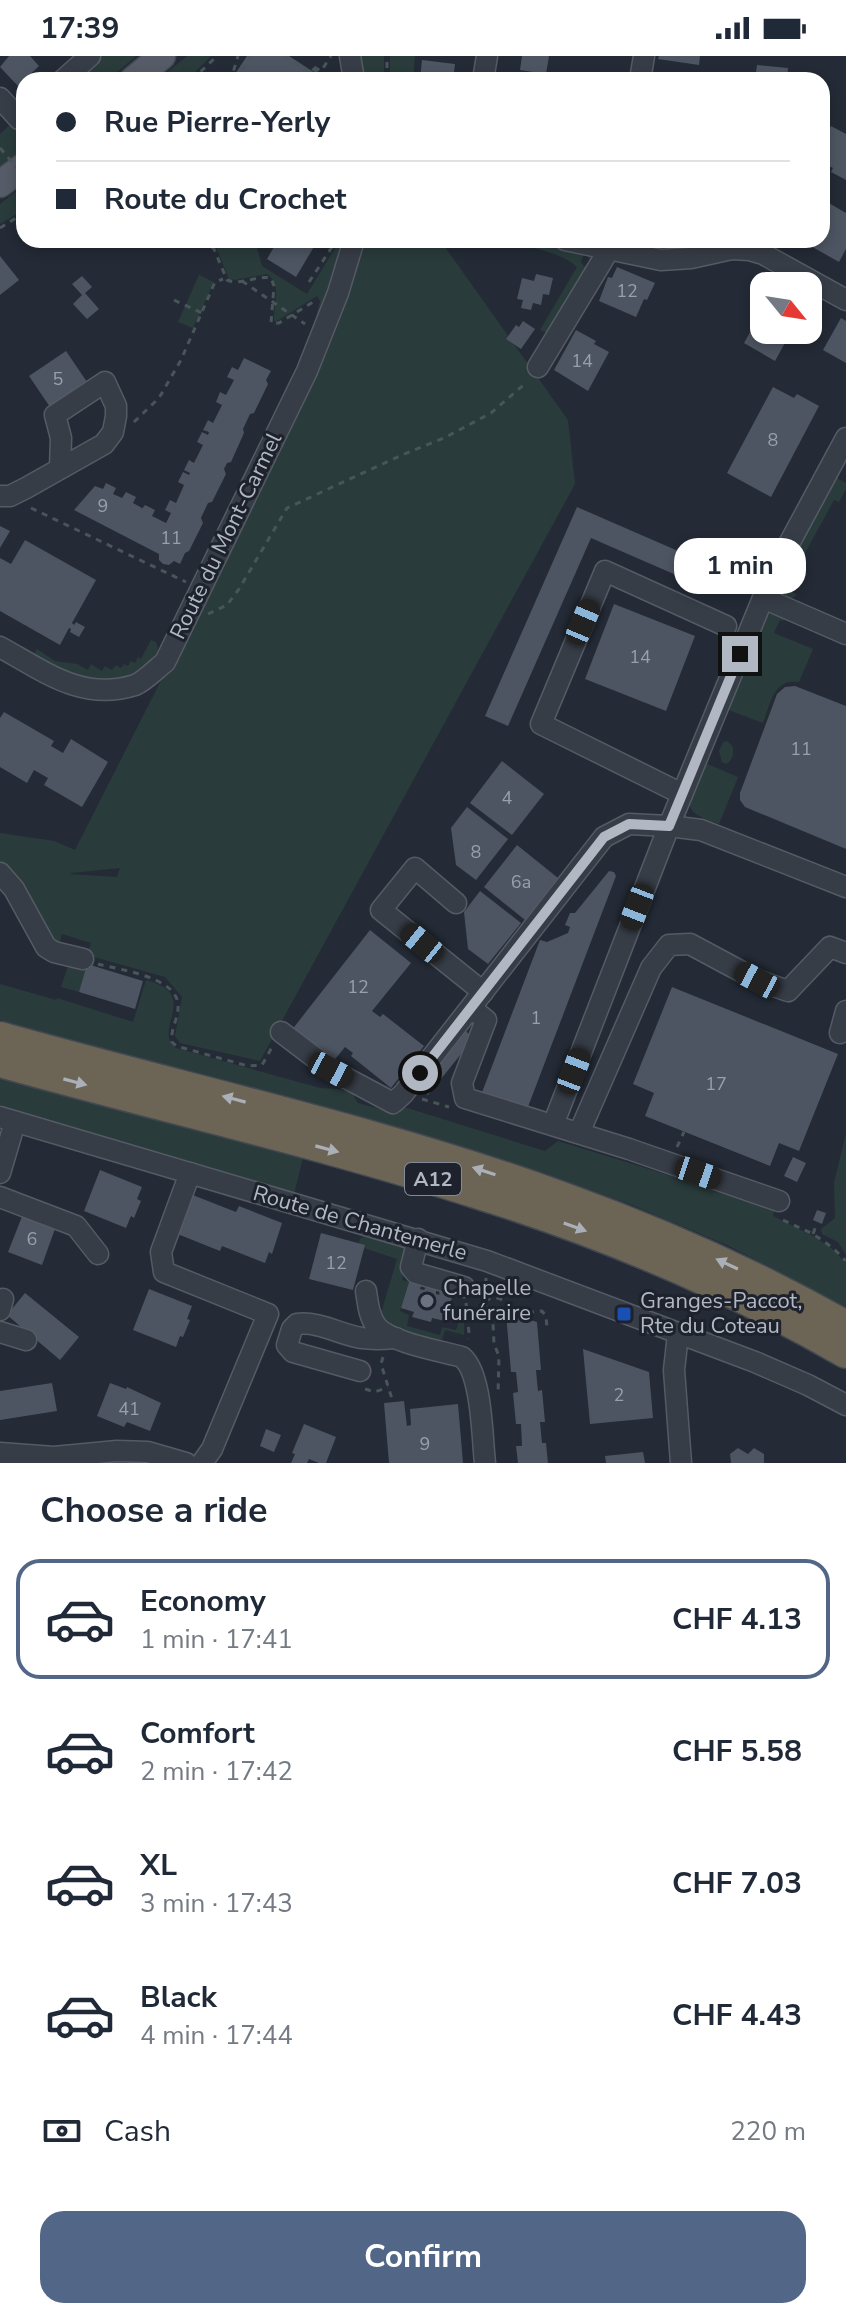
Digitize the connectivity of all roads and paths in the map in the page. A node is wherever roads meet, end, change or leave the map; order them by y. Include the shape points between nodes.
1 (90, 56) edge
2 (162, 56) edge
3 (217, 56) edge
4 (284, 56) edge
5 (331, 56) edge
6 (72, 72) edge
7 (143, 72) edge
8 (200, 72) edge
9 (304, 72) edge
10 (318, 72) edge
11 (0, 98) edge
12 (16, 116) edge
13 (0, 148) edge
14 (16, 167) edge
15 (213, 248) edge
16 (331, 248) edge
17 (351, 248) edge
18 (609, 248) edge
19 (624, 248) edge
20 (225, 278) junction
21 (241, 281) junction
22 (309, 282) dead end
23 (174, 300) dead end
24 (846, 300) edge
25 (272, 301) junction
26 (202, 313) junction
27 (292, 315) junction
28 (319, 328) junction
29 (538, 367) joint
30 (846, 438) edge
31 (104, 444) junction
32 (60, 468) junction
33 (5, 496) edge
34 (169, 573) dead end
35 (763, 598) junction
36 (227, 605) dead end
37 (726, 626) dead end
38 (846, 634) edge
39 (0, 647) edge
40 (682, 794) junction
41 (669, 826) junction
42 (0, 873) edge
43 (846, 887) edge
44 (456, 903) dead end
45 (846, 953) edge
46 (83, 959) joint
47 (477, 1000) junction
48 (846, 1011) edge
49 (281, 1032) joint
50 (840, 1033) dead end
51 (0, 1037) edge
52 (0, 1062) edge
53 (403, 1094) junction
54 (465, 1098) junction
55 (7, 1120) edge
56 (553, 1125) junction
57 (579, 1133) junction
58 (0, 1173) edge
59 (190, 1173) junction
60 (0, 1197) edge
61 (779, 1201) joint
62 (817, 1223) dead end
63 (813, 1234) junction
64 (418, 1239) junction
65 (98, 1254) dead end
66 (846, 1261) edge
67 (488, 1270) dead end
68 (464, 1287) joint
69 (366, 1291) dead end
70 (485, 1301) junction
71 (846, 1326) edge
72 (547, 1328) dead end
73 (0, 1332) edge
74 (678, 1334) junction
75 (26, 1340) dead end
76 (390, 1345) junction
77 (846, 1353) edge
78 (462, 1357) junction
79 (361, 1379) joint
80 (388, 1387) junction
81 (498, 1399) dead end
82 (393, 1402) dead end
83 (846, 1405) edge
84 (0, 1453) edge
85 (89, 1458) edge
86 (175, 1461) edge
87 (202, 1463) edge
88 (485, 1463) edge
89 (681, 1463) edge

1 - 6 street
2 - 7 main road
3 - 8 path
4 - 9 path
5 - 10 path via 321,71 312,66
11 - 12 street
13 - 14 path, bridge
15 - 20 path
16 - 22 path
17 - 28 street, Route du Mont-Carmel
18 - 29 street
19 - 24 street via 661,260 749,250
20 - 21 path
20 - 26 path via 215,282
21 - 25 path
21 - 25 path via 271,278
23 - 26 path
25 - 27 path
25 - 27 path via 271,323
26 - 31 path via 159,398 124,437
27 - 28 path
27 - 28 path via 313,302
28 - 39 street, Route du Mont-Carmel via 307,371 165,662 137,684 101,691 71,686
29 - 36 path via 537,382 527,381 491,413 287,508
30 - 35 street
31 - 32 street
31 - 32 street via 116,416 105,382 55,415
32 - 33 street
33 - 34 path
35 - 38 street
35 - 40 street
37 - 40 street via 605,571 541,724
40 - 41 street
41 - 43 street via 701,830
41 - 47 street via 629,824 604,837
41 - 56 street
42 - 46 street via 46,947
44 - 47 street via 415,868 381,910
45 - 57 street via 830,947 788,991 690,944 669,945 651,968
46 - 49 path via 163,982 178,1006 171,1036 176,1046 262,1065
47 - 53 street
47 - 54 street via 486,1020 462,1083
48 - 50 street
49 - 53 street via 331,1070 393,1103
71 -> 51 highway, A12 via 691,1248 526,1184
52 -> 77 highway, A12 via 366,1160 519,1207 681,1269
53 - 54 path via 452,1107
54 - 56 street
55 - 58 street
55 - 59 street, Route de Chantemerle
56 - 57 street
57 - 61 street
59 - 64 street, Route de Chantemerle
59 - 87 street via 161,1252 164,1272 268,1314
60 - 65 street via 76,1226
61 - 63 path via 775,1216
62 - 63 path
63 - 66 path
64 - 68 street via 411,1267 416,1273
64 - 74 street, Route de Chantemerle
67 - 70 path
68 - 78 path via 469,1333
69 - 76 street via 371,1318
70 - 72 path via 499,1297 521,1313 542,1311
70 - 81 path via 499,1356
73 - 75 street
74 - 83 street, Route de Chantemerle via 781,1373
74 - 89 street via 674,1370
76 - 78 street
76 - 79 street via 309,1322 292,1329 287,1345 293,1352
76 - 80 path via 381,1364
78 - 88 street via 476,1379
79 - 80 path via 375,1392
80 - 82 path
84 - 85 street
85 - 86 street via 117,1451 148,1452

